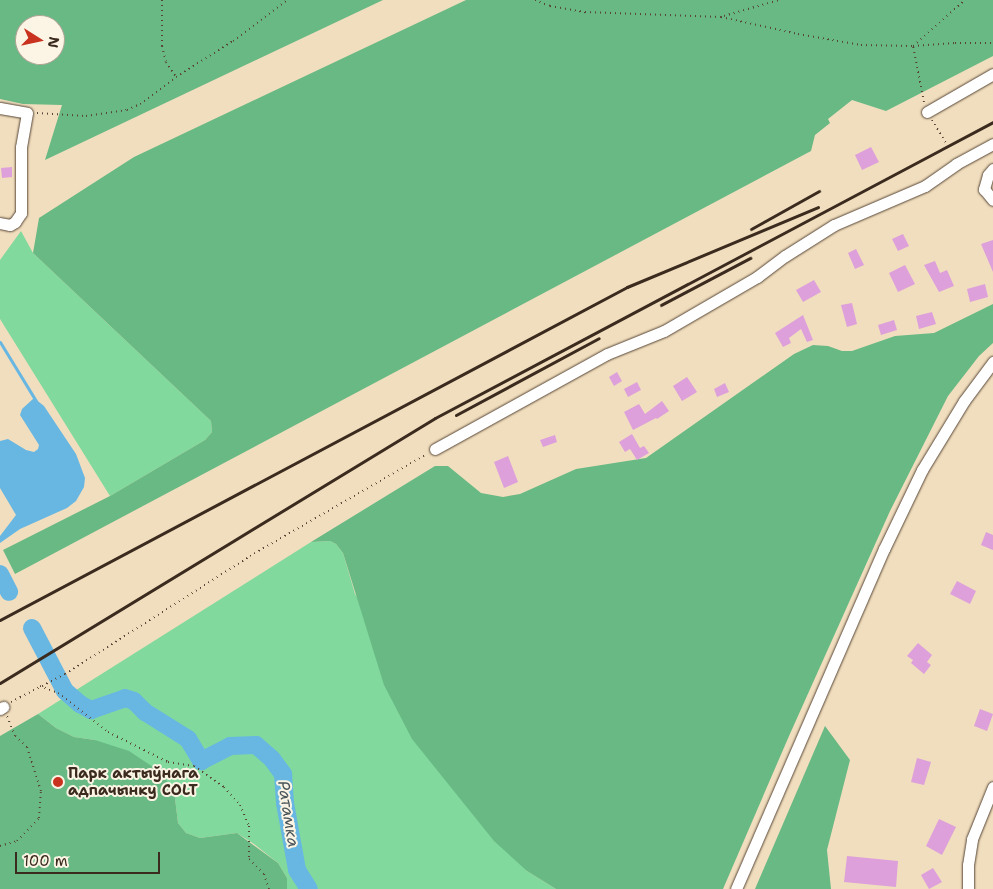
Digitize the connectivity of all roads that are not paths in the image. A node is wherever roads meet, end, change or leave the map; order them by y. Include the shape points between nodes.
1 (993, 74) edge
2 (0, 108) edge
3 (927, 112) road end
4 (993, 144) edge
5 (993, 169) edge
6 (993, 200) edge
7 (0, 223) edge
8 (993, 362) edge
9 (435, 450) road end
10 (993, 788) edge
11 (736, 889) edge
12 (968, 889) edge

1 - 3 street
2 - 7 street via 27,113 21,147 21,213 10,225
4 - 9 street via 925,186 834,225 757,277 664,331 608,354
5 - 6 street via 984,189
8 - 11 street via 964,401 922,470 880,558
10 - 12 street via 972,840

